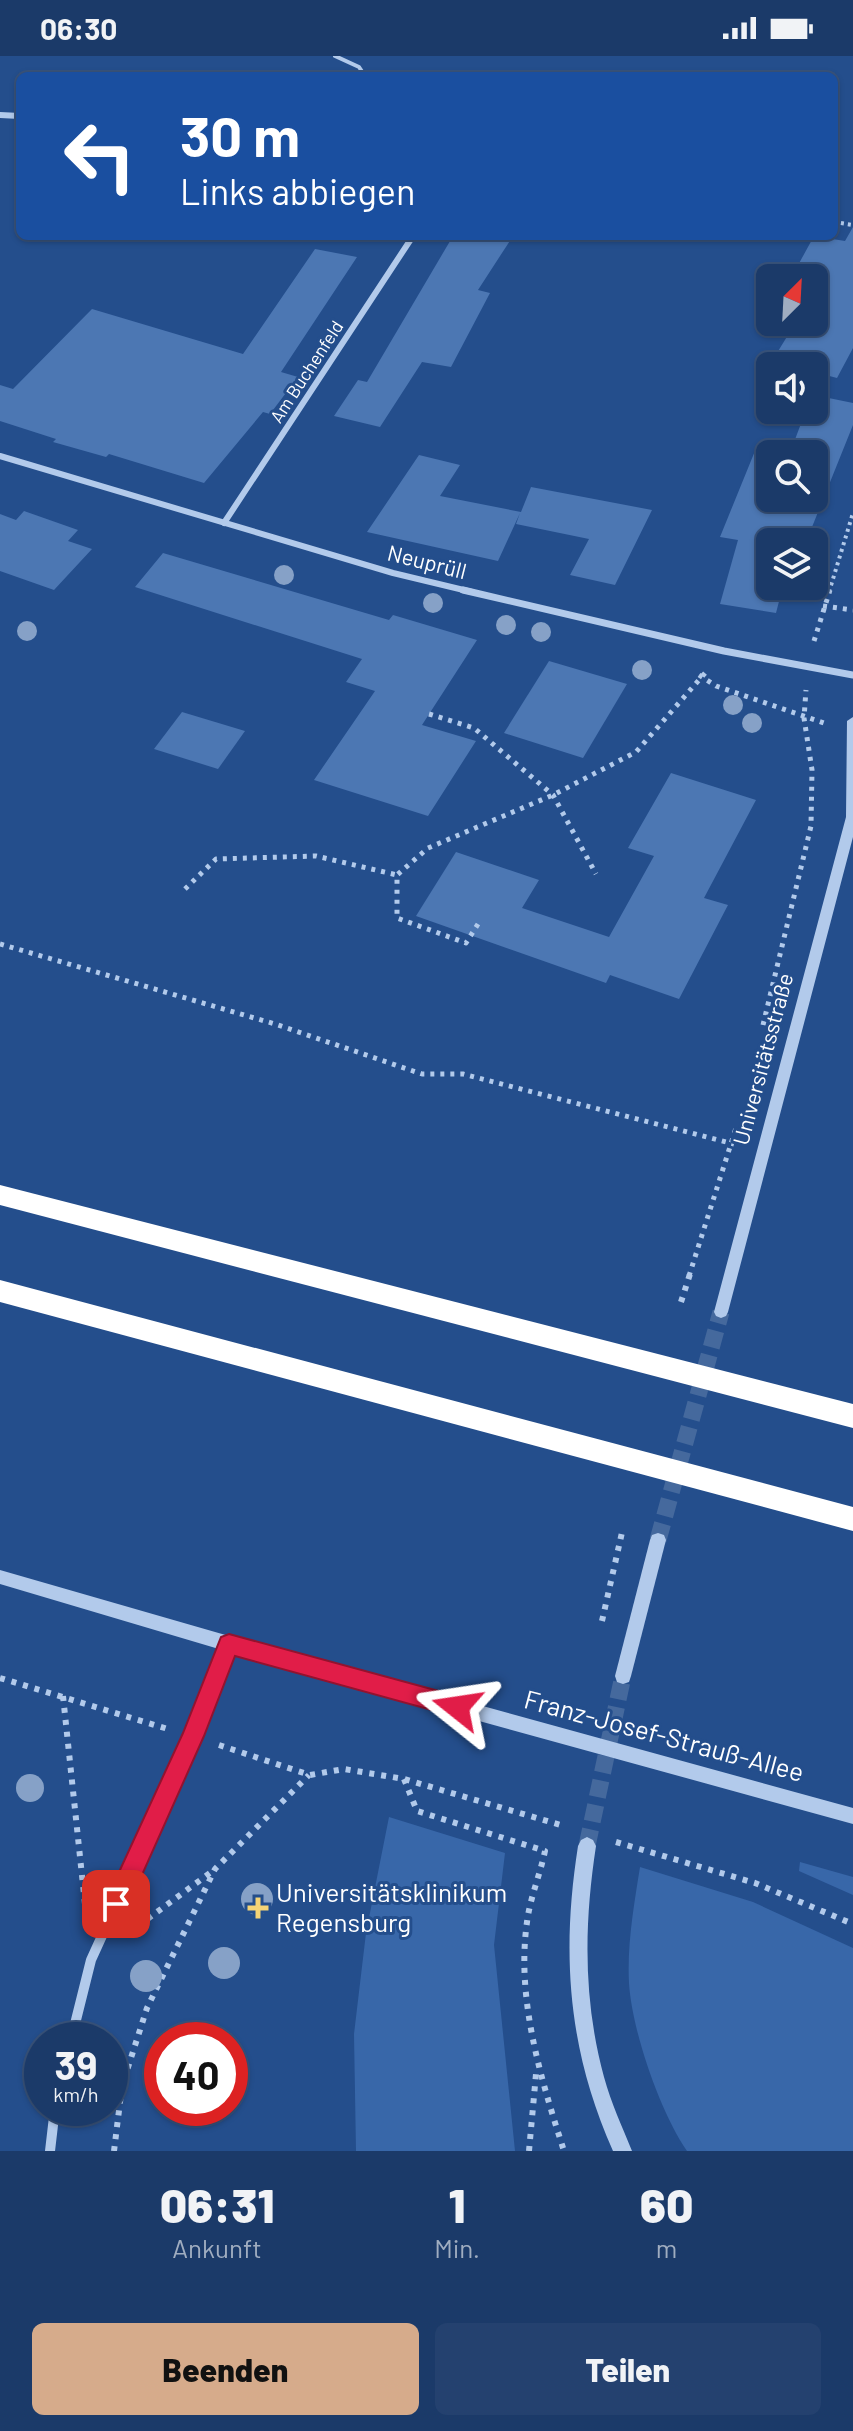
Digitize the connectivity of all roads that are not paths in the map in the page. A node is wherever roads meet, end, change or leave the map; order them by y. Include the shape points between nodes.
1 (335, 56) edge
2 (362, 72) edge
3 (410, 240) edge
4 (0, 456) edge
5 (224, 523) junction
6 (853, 675) edge
7 (853, 721) edge
8 (852, 817) edge
9 (0, 1195) edge
10 (0, 1291) edge
11 (721, 1312) tunnel mouth
12 (853, 1416) edge
13 (853, 1519) edge
14 (658, 1540) tunnel mouth
15 (0, 1577) edge
16 (229, 1644) junction
17 (623, 1676) tunnel mouth
18 (853, 1816) edge
19 (587, 1846) tunnel mouth
20 (76, 2022) edge
21 (53, 2126) edge
22 (50, 2151) edge
23 (623, 2151) edge

1 - 2 lane
3 - 5 street, Am Buchenfeld
4 - 5 street, Neuprüll
5 - 6 street, Neuprüll via 393,573 724,651
7 - 8 street, Universitätsstraße
8 - 11 street, Universitätsstraße
9 - 12 highway
10 - 13 highway
14 - 17 street
15 - 16 street, Franz-Josef-Strauß-Allee
16 - 18 street, Franz-Josef-Strauß-Allee
16 - 20 street via 91,1960
19 - 23 street via 578,1968 589,2051 609,2125
21 - 22 street

